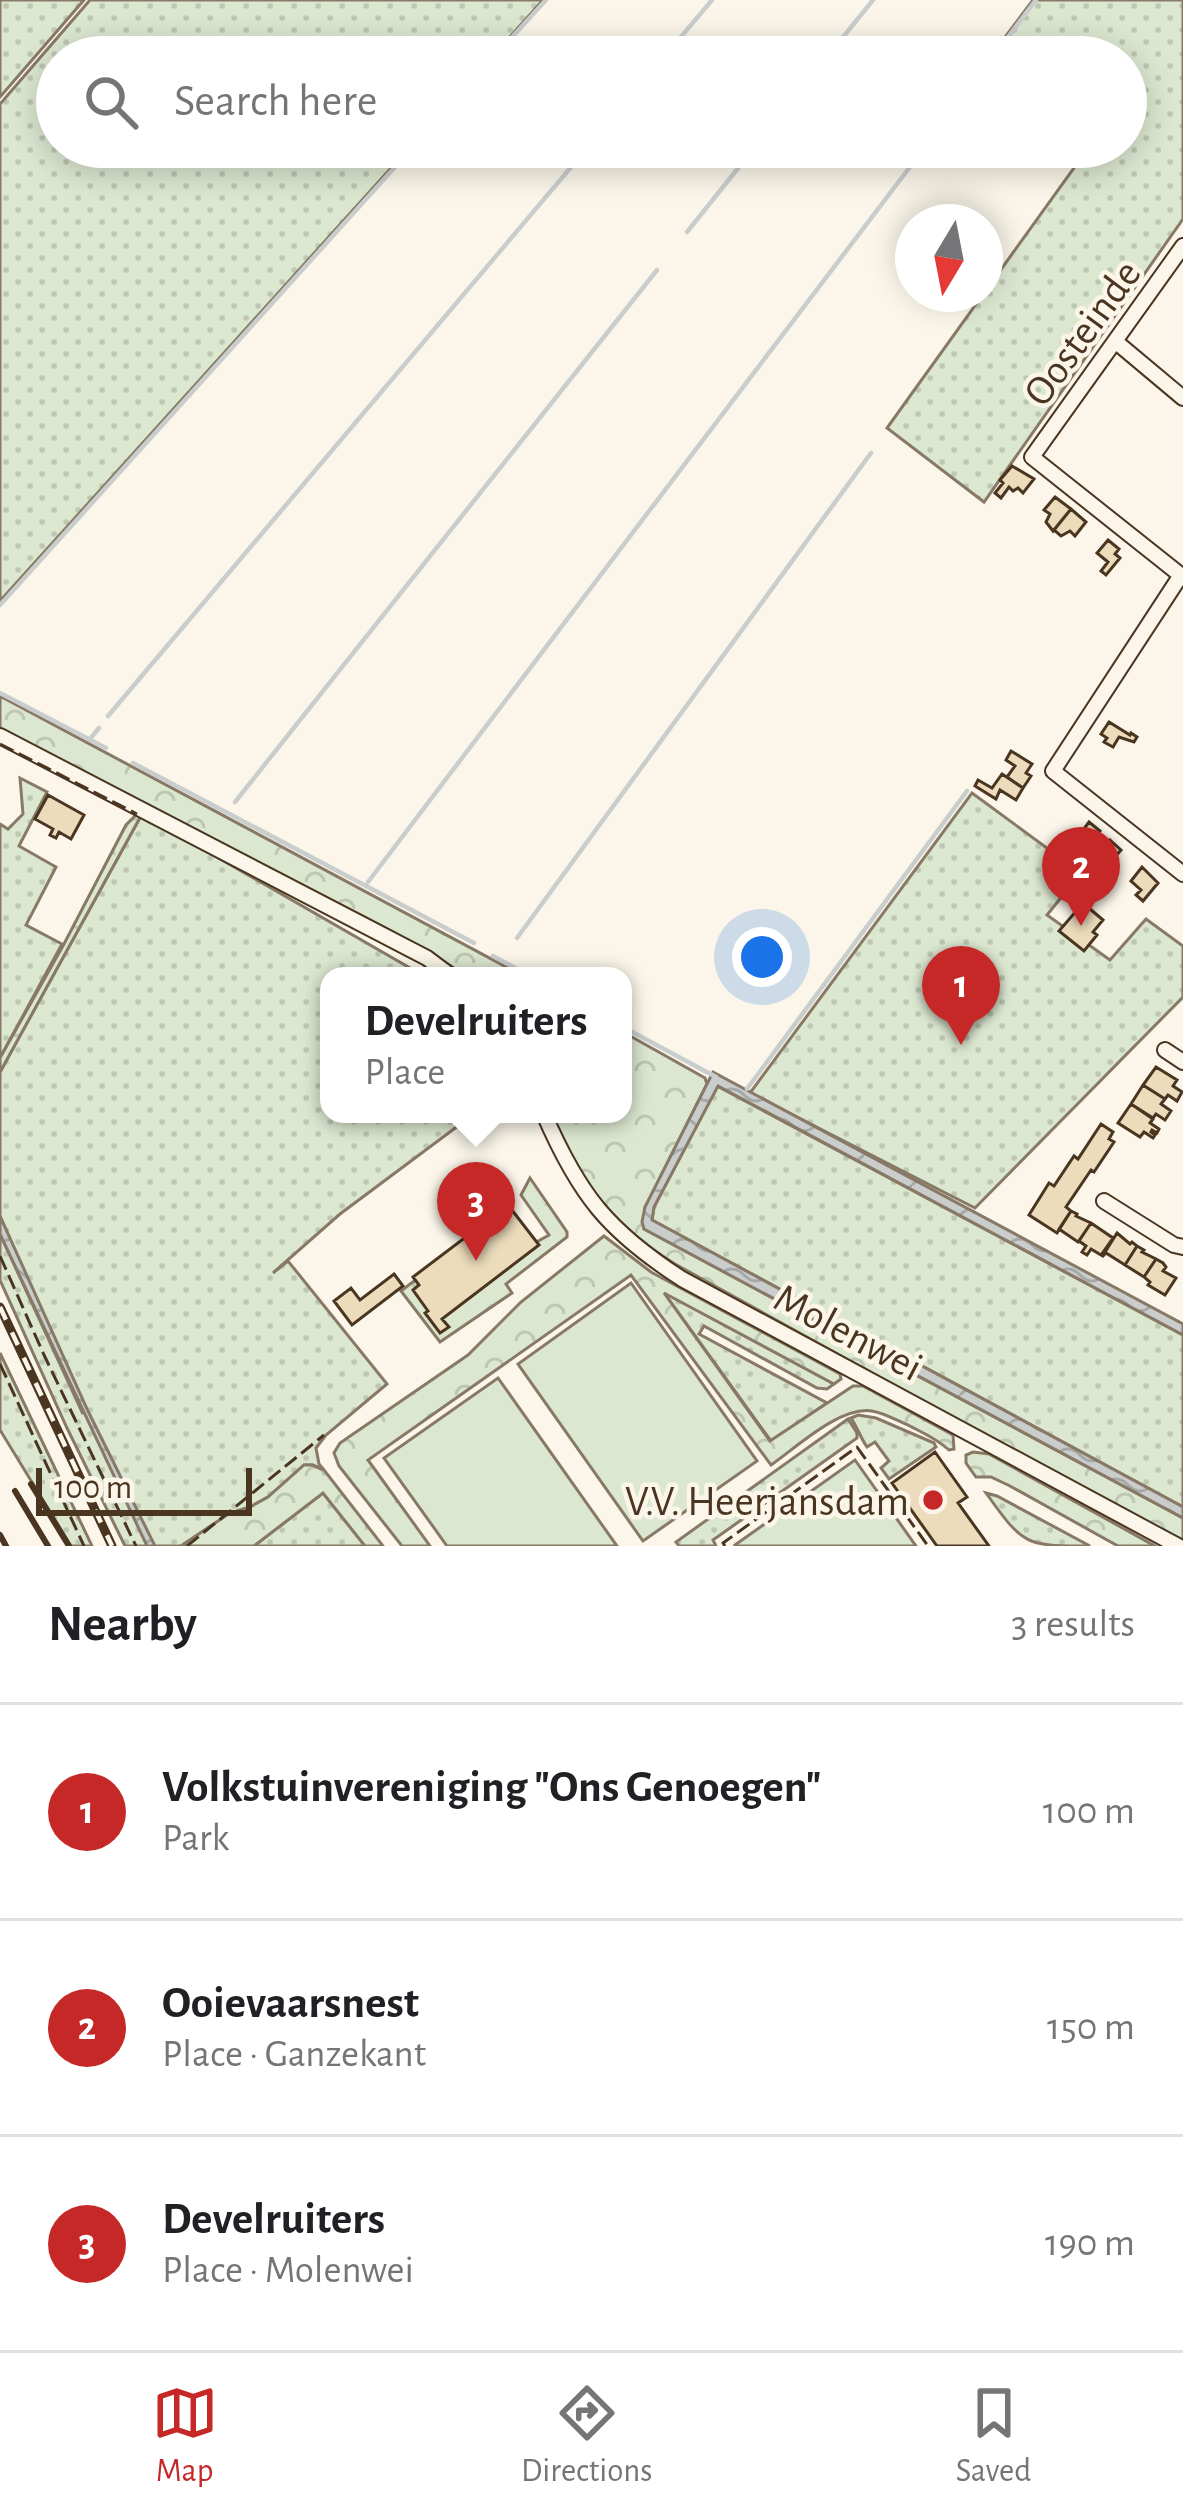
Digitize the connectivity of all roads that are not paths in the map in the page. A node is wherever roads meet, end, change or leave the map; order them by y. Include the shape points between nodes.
1 (1183, 246) edge
2 (1114, 341) junction
3 (1183, 398) edge
4 (1180, 570) edge
5 (0, 736) edge
6 (1182, 873) edge
7 (440, 967) edge
8 (1165, 1050) dead end
9 (1183, 1062) edge
10 (549, 1123) edge
11 (1104, 1202) dead end
12 (1183, 1247) edge
13 (1178, 1546) edge

1 - 2 street, Oosteinde
2 - 3 street
2 - 4 street, Oosteinde via 1032,457
4 - 6 street via 1053,771
5 - 7 street
8 - 9 street
10 - 13 street, Molenwei via 585,1195 651,1259
11 - 12 street

